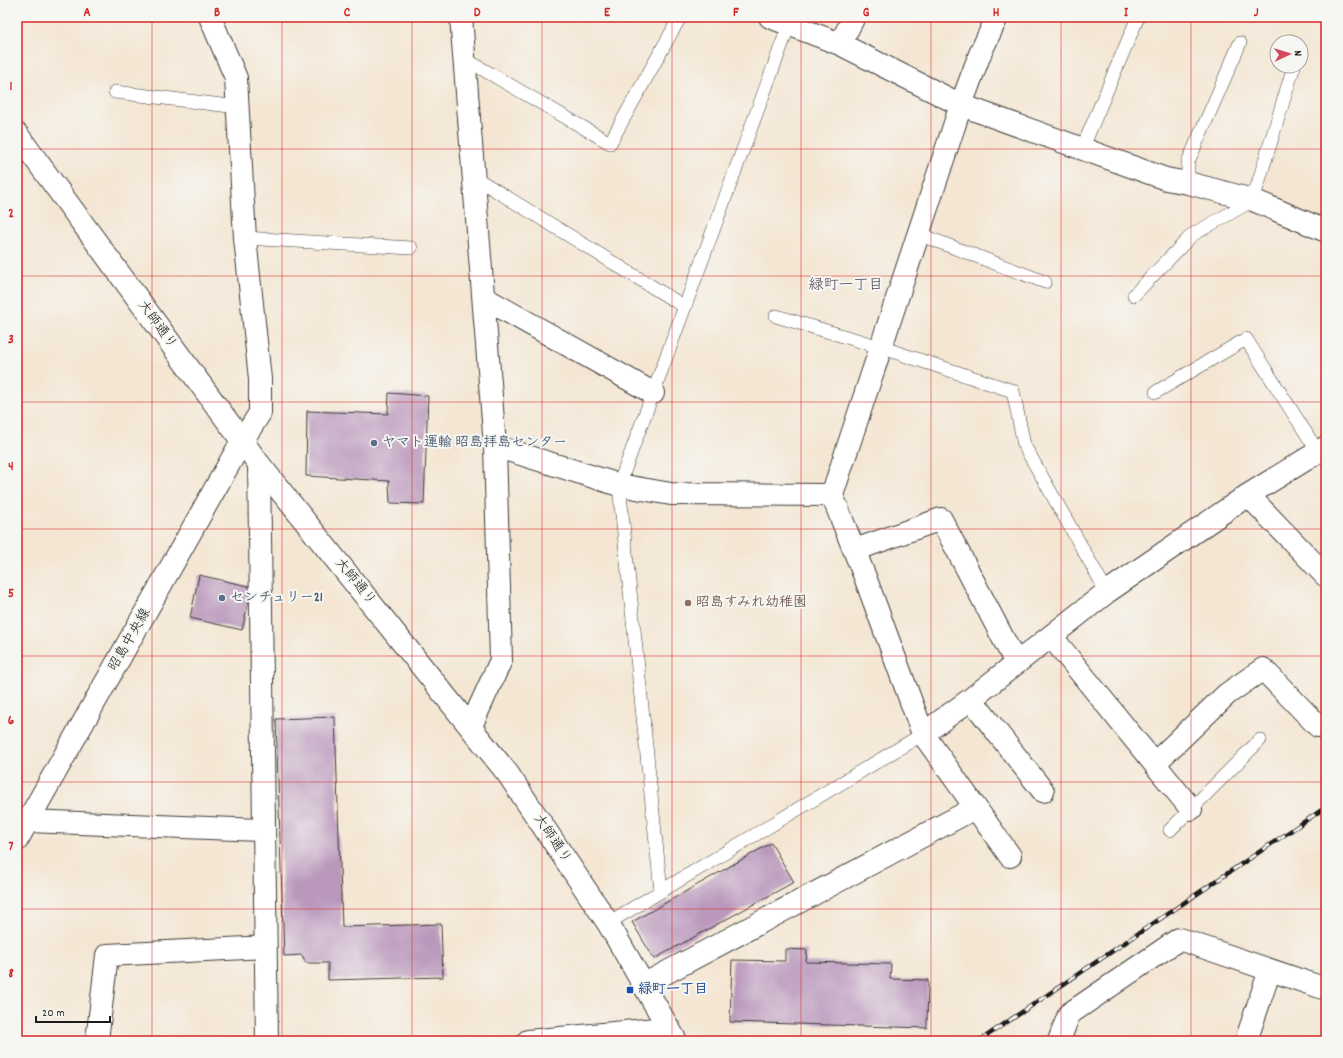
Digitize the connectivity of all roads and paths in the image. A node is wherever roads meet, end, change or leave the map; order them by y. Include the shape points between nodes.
1 (210, 17) edge
2 (461, 17) edge
3 (680, 17) edge
4 (854, 17) edge
5 (997, 17) edge
6 (1138, 17) edge
7 (780, 21) edge
8 (1240, 43) dead end
9 (840, 44) junction
10 (465, 59) junction
11 (1292, 74) edge
12 (115, 92) dead end
13 (961, 105) junction
14 (238, 107) junction
15 (17, 134) edge
16 (1082, 149) junction
17 (474, 177) junction
18 (1188, 183) junction
19 (1253, 200) junction
20 (1326, 230) edge
21 (918, 234) junction
22 (245, 238) junction
23 (411, 248) dead end
24 (1045, 282) dead end
25 (1134, 295) dead end
26 (484, 298) junction
27 (685, 307) junction
28 (776, 316) dead end
29 (880, 347) junction
30 (1156, 392) dead end
31 (653, 393) junction
32 (242, 441) junction
33 (495, 446) junction
34 (1322, 450) edge
35 (259, 464) junction
36 (619, 485) junction
37 (832, 495) junction
38 (1248, 495) junction
39 (855, 550) junction
40 (1326, 576) edge
41 (1107, 592) junction
42 (1051, 636) junction
43 (1016, 663) junction
44 (970, 698) junction
45 (471, 726) junction
46 (1318, 726) dead end
47 (923, 734) junction
48 (1260, 740) dead end
49 (1155, 763) junction
50 (1043, 792) dead end
51 (975, 808) junction
52 (1191, 809) junction
53 (28, 821) junction
54 (264, 830) junction
55 (1170, 830) dead end
56 (17, 840) edge
57 (1010, 856) dead end
58 (661, 891) junction
59 (608, 923) junction
60 (265, 947) junction
61 (1270, 970) junction
62 (643, 985) junction
63 (1326, 989) edge
64 (671, 1034) edge
65 (97, 1041) edge
66 (267, 1041) edge
67 (528, 1041) edge
68 (1059, 1041) edge
69 (1246, 1041) edge

1 - 14 street, 昭島中央線 via 236,78
2 - 10 street
3 - 10 lane via 610,143
4 - 9 street
5 - 13 street
6 - 16 lane
7 - 9 street
7 - 27 lane
8 - 18 lane via 1188,162
9 - 13 street
10 - 17 street
11 - 19 lane
12 - 14 lane
13 - 16 street
13 - 21 street
14 - 22 street, 昭島中央線
15 - 32 street, 大師通り
16 - 18 street via 1166,179
17 - 26 street
17 - 27 lane
18 - 19 street
19 - 20 street
19 - 25 lane via 1192,235
21 - 24 lane
21 - 29 street
22 - 23 lane
22 - 32 street, 昭島中央線 via 260,379 260,412
26 - 31 street
26 - 33 street
27 - 31 lane
28 - 29 lane
29 - 37 street
29 - 41 lane via 1013,391 1024,445
30 - 34 lane via 1246,338
31 - 36 lane
32 - 35 street, 大師通り
32 - 53 street, 昭島中央線
33 - 36 street
33 - 45 street via 501,660
34 - 38 street
35 - 45 street, 大師通り
35 - 54 street
36 - 37 street via 671,494
36 - 58 lane
37 - 39 street
38 - 40 street
38 - 41 street
39 - 43 street via 941,519
39 - 47 street
41 - 42 street
42 - 43 street
42 - 49 street
43 - 44 street
44 - 47 street
44 - 50 street
45 - 59 street, 大師通り via 508,774
46 - 49 street via 1263,669 1227,694
47 - 51 street
47 - 58 lane
48 - 52 lane
49 - 52 street
51 - 57 street
51 - 62 street
52 - 55 lane
53 - 54 street
53 - 56 street, 昭島中央線
54 - 60 street
58 - 59 lane
59 - 62 street, 大師通り
60 - 65 street via 107,955
60 - 66 street
61 - 63 street
61 - 68 street via 1179,938 1068,1014
61 - 69 street
62 - 64 street, 大師通り
64 - 67 street

